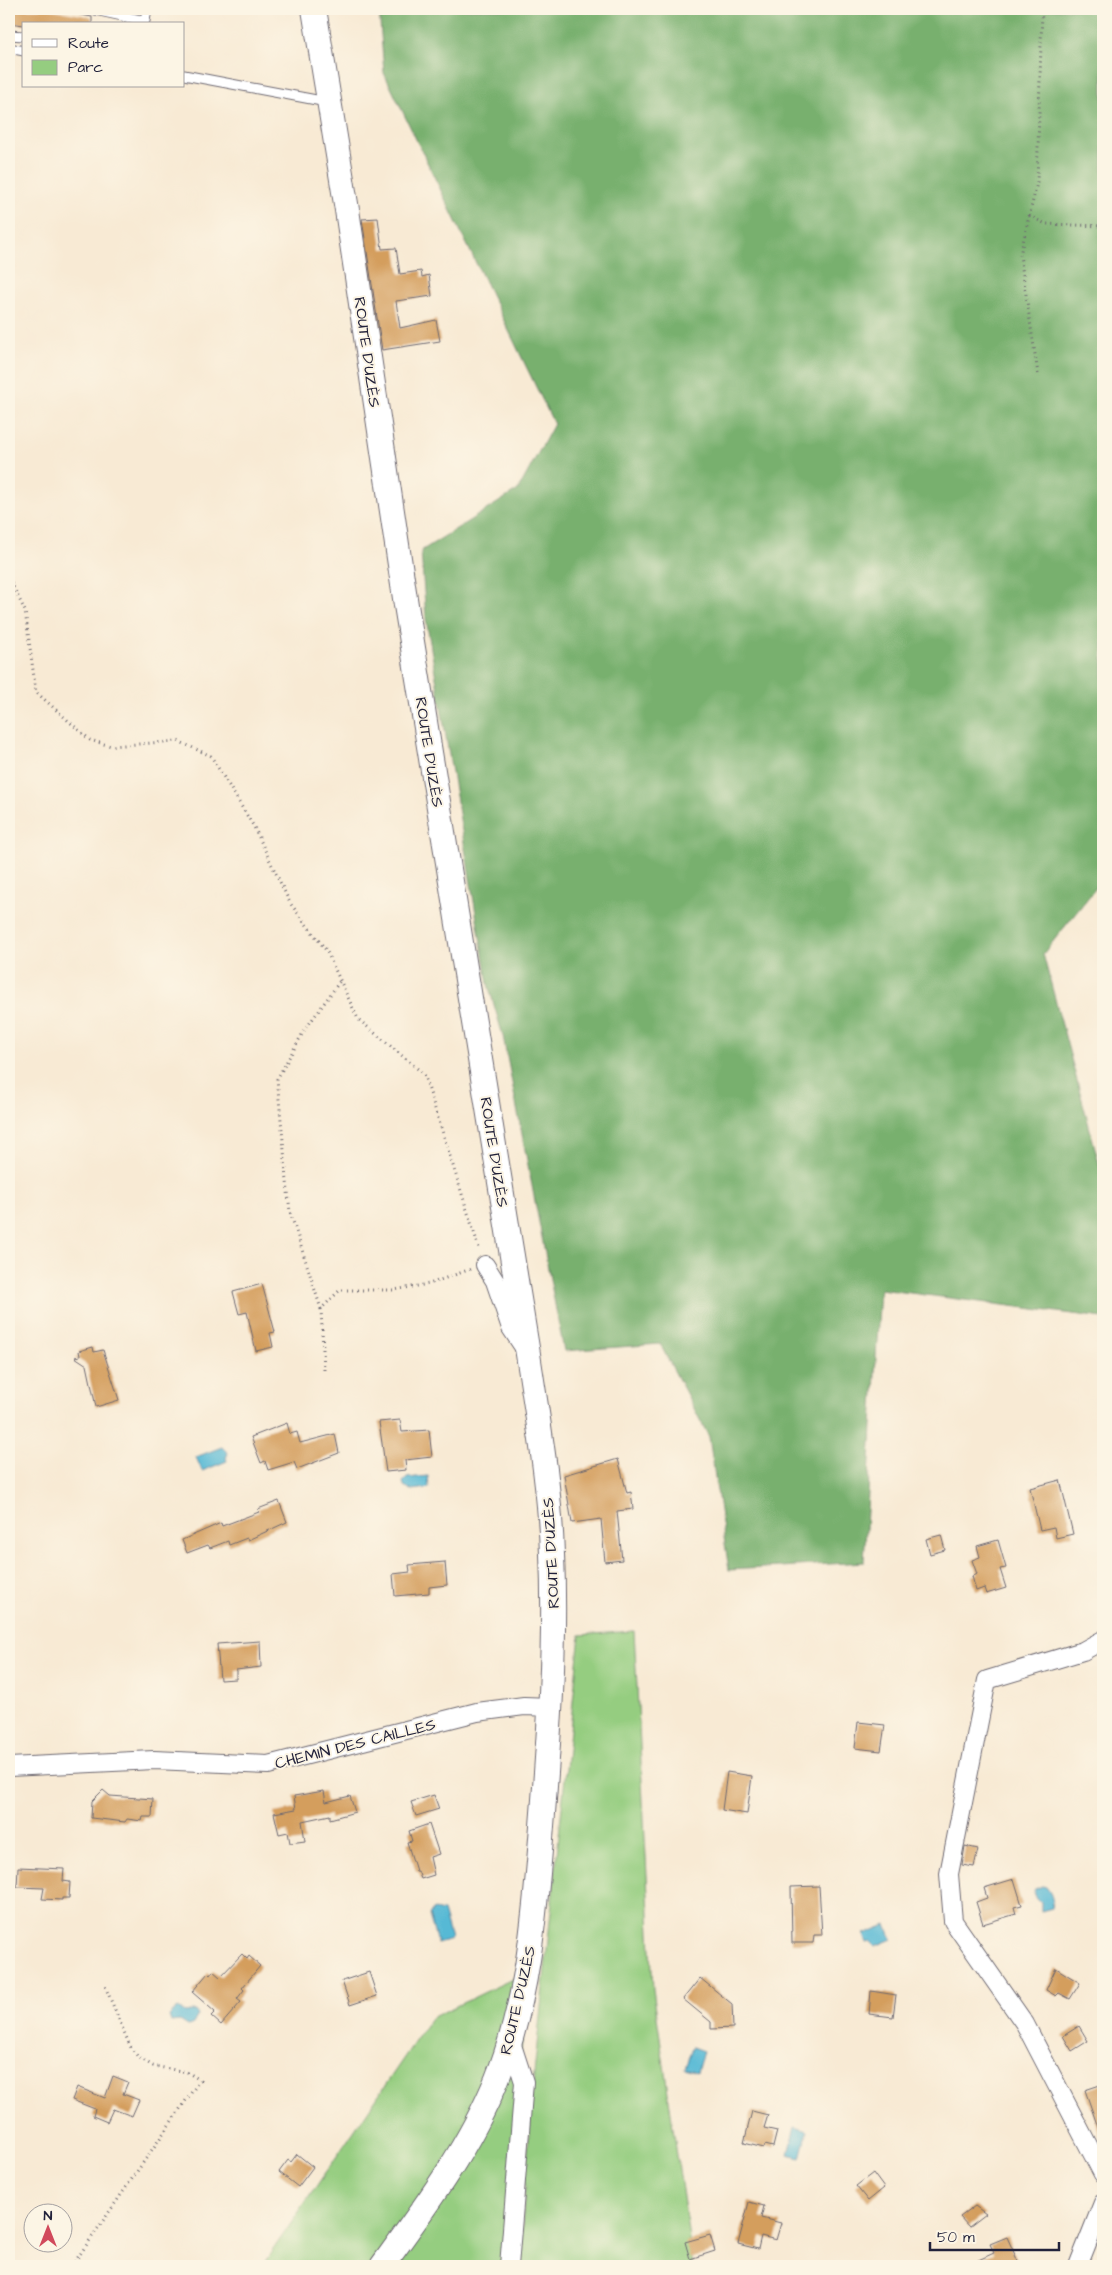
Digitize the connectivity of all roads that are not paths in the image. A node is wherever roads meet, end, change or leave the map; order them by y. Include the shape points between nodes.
1 (90, 9) edge
2 (147, 9) edge
3 (314, 9) edge
4 (9, 35) edge
5 (22, 36) edge
6 (9, 48) edge
7 (22, 51) edge
8 (185, 75) edge
9 (330, 103) junction
10 (484, 1265) road end
11 (528, 1354) junction
12 (1103, 1640) edge
13 (550, 1708) junction
14 (9, 1767) edge
15 (510, 2039) junction
16 (1103, 2174) edge
17 (1103, 2203) edge
18 (382, 2266) edge
19 (510, 2266) edge
20 (1078, 2266) edge

1 - 2 lane via 145,21
3 - 9 main road, ROUTE D'UZÈS
4 - 5 lane
6 - 7 lane
8 - 9 lane
9 - 11 main road, ROUTE D'UZÈS via 406,605
10 - 11 street via 495,1281 511,1328
11 - 13 main road, ROUTE D'UZÈS via 544,1462 552,1554
12 - 16 street via 1083,1651 987,1680 950,1874 953,1921 1025,2024
13 - 14 street, CHEMIN DES CAILLES via 524,1706 477,1712 268,1765 154,1760
13 - 15 main road, ROUTE D'UZÈS via 535,1915 527,1972
15 - 18 main road, ROUTE D'UZÈS via 496,2080 467,2140 443,2182
15 - 19 street via 524,2082
17 - 20 street

